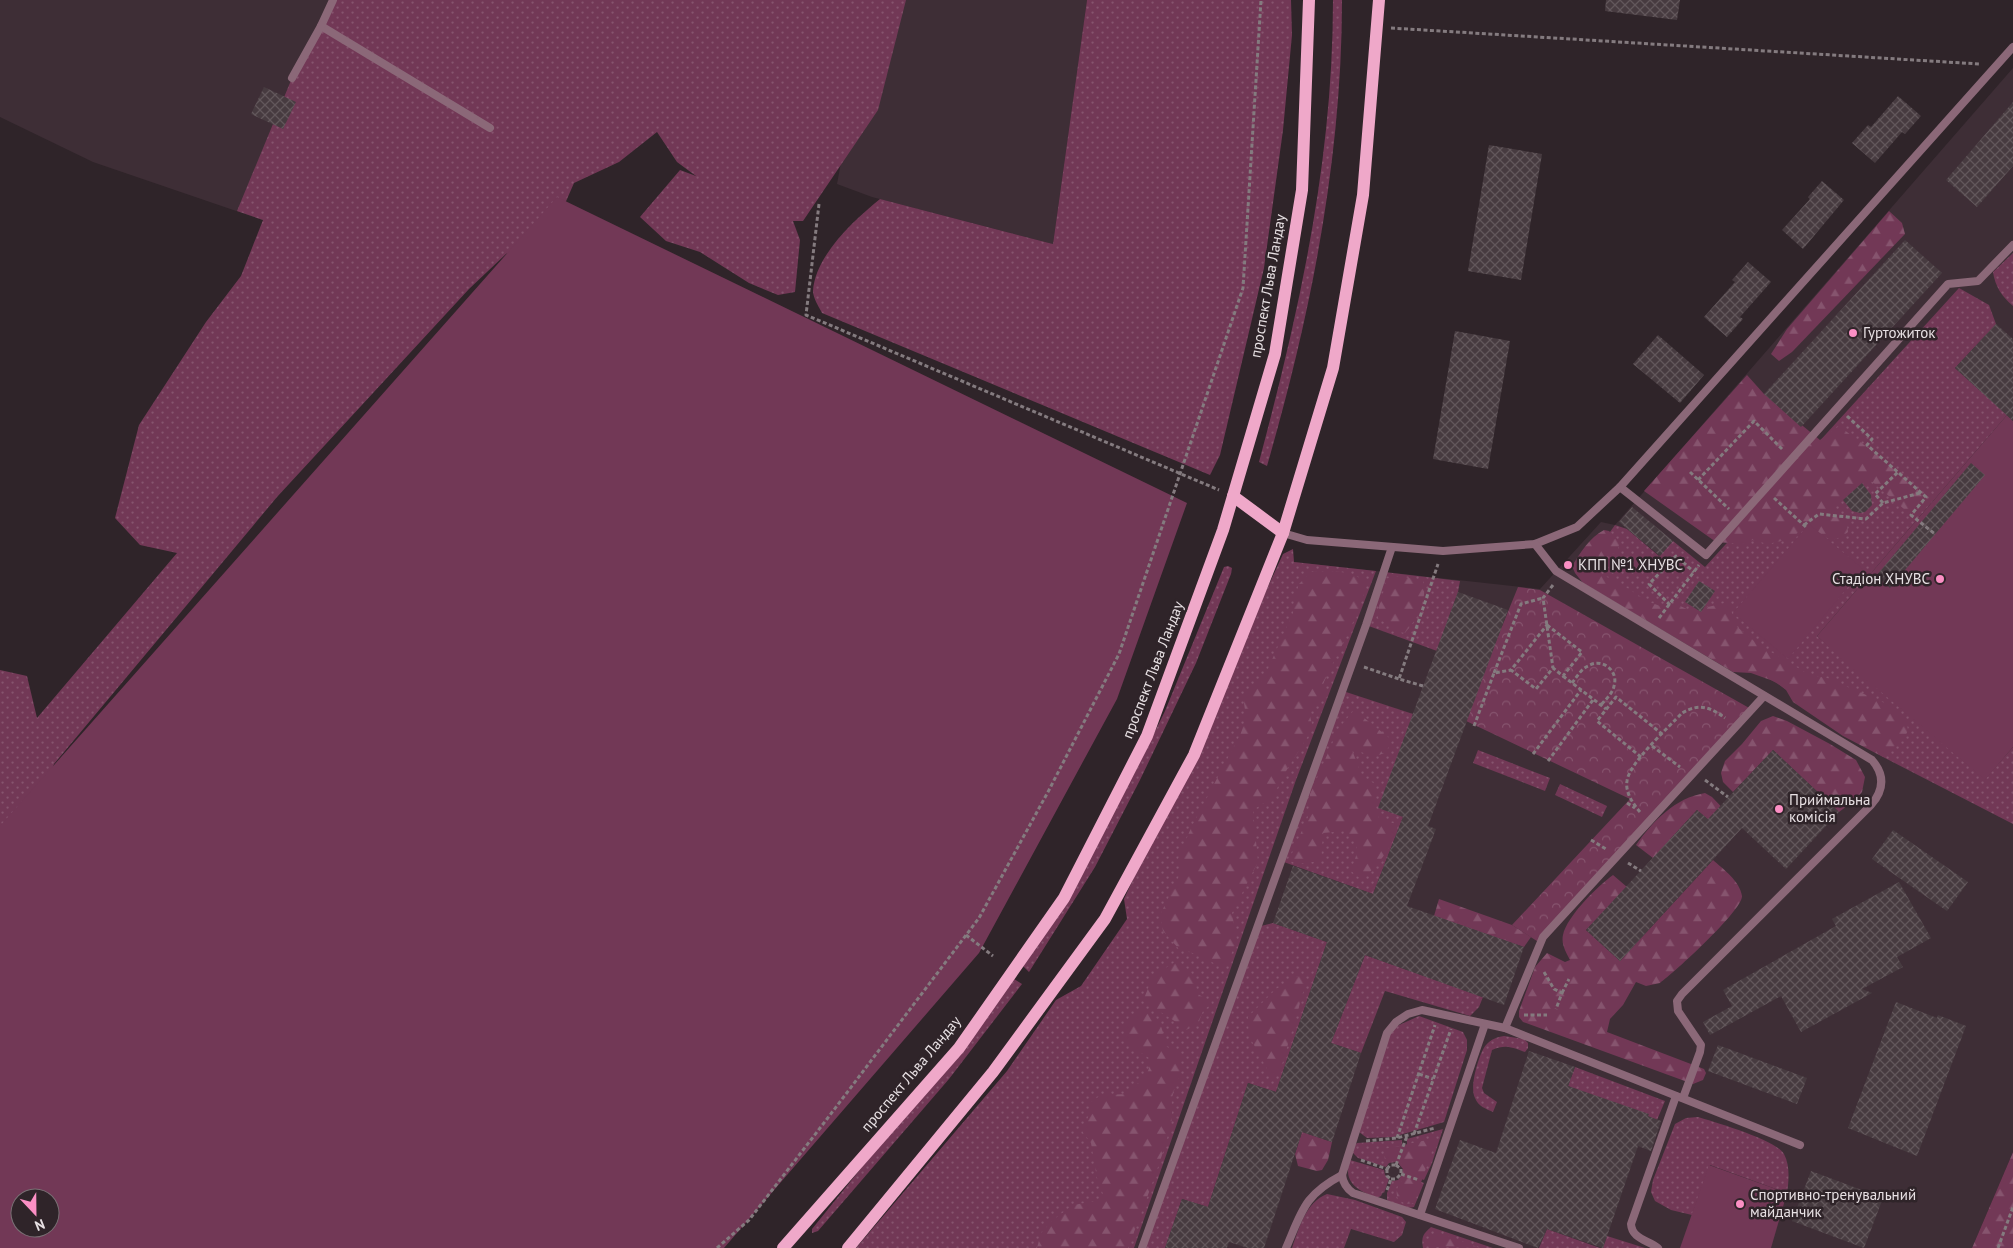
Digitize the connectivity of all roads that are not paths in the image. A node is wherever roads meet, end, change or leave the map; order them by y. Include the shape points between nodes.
1 (333, 0) edge
2 (1309, 0) edge
3 (1379, 0) edge
4 (321, 26) junction
5 (2013, 47) edge
6 (292, 78) dead end
7 (490, 128) dead end
8 (2013, 244) edge
9 (1620, 487) junction
10 (1233, 496) junction
11 (1283, 533) junction
12 (1535, 544) junction
13 (1392, 547) junction
14 (1764, 696) junction
15 (1485, 1024) junction
16 (1505, 1028) junction
17 (1679, 1097) junction
18 (1800, 1145) dead end
19 (1342, 1175) junction
20 (1420, 1215) junction
21 (783, 1248) edge
22 (848, 1248) edge
23 (1142, 1248) edge
24 (1286, 1248) edge
25 (1519, 1248) edge
26 (1658, 1248) edge

1 - 4 lane
2 - 10 main road, проспект Льва Ландау via 1302,190 1275,354
3 - 11 main road via 1363,196 1333,368
4 - 6 lane
4 - 7 lane
5 - 9 lane
8 - 9 lane via 1978,280 1948,284 1706,554
9 - 12 lane via 1577,526
10 - 11 main road
10 - 21 main road, проспект Льва Ландау via 1220,540 1147,736 1064,898 959,1048
11 - 13 lane via 1307,540
11 - 22 main road via 1194,755 1105,919 993,1072
12 - 13 lane via 1443,551
12 - 14 lane via 1556,572
13 - 23 lane
14 - 16 lane via 1543,937
14 - 17 lane via 1872,760 1881,774 1881,791 1871,805 1677,1001 1678,1011 1701,1045
15 - 16 lane
15 - 19 lane via 1422,1010 1396,1022 1387,1033
15 - 20 lane
16 - 17 lane
17 - 18 lane
17 - 26 lane via 1631,1224 1637,1236
19 - 20 lane via 1345,1186 1353,1193
19 - 24 lane via 1321,1187 1305,1204
20 - 25 lane

